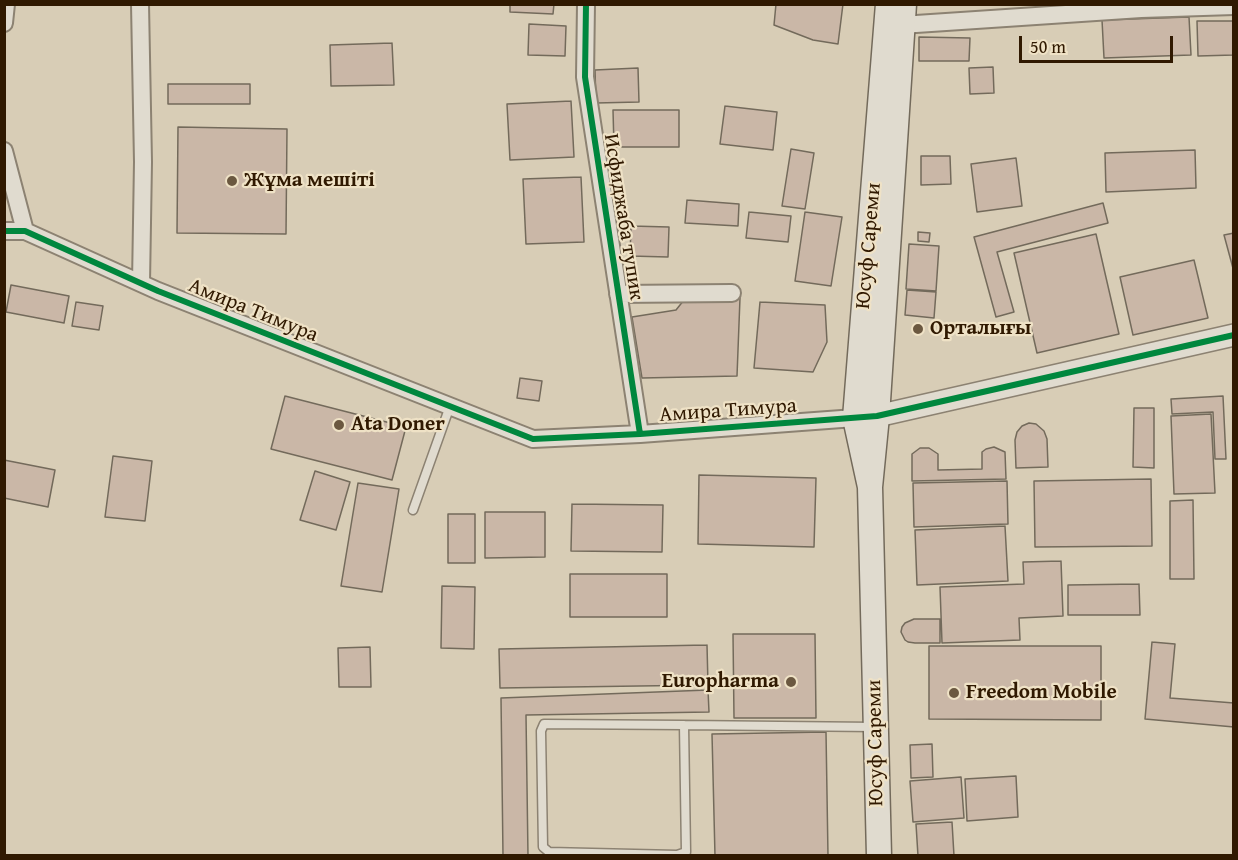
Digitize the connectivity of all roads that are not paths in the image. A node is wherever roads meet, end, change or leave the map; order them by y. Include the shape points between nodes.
1 (6, 4) edge
2 (140, 4) edge
3 (586, 4) edge
4 (888, 4) edge
5 (1233, 6) edge
6 (903, 15) edge
7 (4, 22) edge
8 (4, 151) edge
9 (4, 231) edge
10 (25, 231) junction
11 (141, 283) junction
12 (732, 293) dead end
13 (618, 294) junction
14 (1233, 335) edge
15 (450, 406) junction
16 (866, 417) junction
17 (640, 434) junction
18 (413, 510) dead end
19 (684, 725) junction
20 (876, 727) junction
21 (879, 855) edge

1 - 7 street
2 - 11 street
3 - 13 street, Исфиджаба тупик via 585,77
4 - 16 main road, Юсуф Сареми
5 - 6 street
6 - 16 main road, Юсуф Сареми
8 - 10 street
9 - 10 street, Амира Тимура
10 - 11 street, Амира Тимура
11 - 15 street, Амира Тимура
12 - 13 street
13 - 17 street, Исфиджаба тупик
14 - 16 street, Амира Тимура
15 - 17 street, Амира Тимура via 533,439
15 - 18 lane
16 - 17 street, Амира Тимура
16 - 20 main road, Юсуф Сареми
19 - 19 lane via 544,724 543,847 549,852 686,852
19 - 20 lane
20 - 21 main road, Юсуф Сареми

